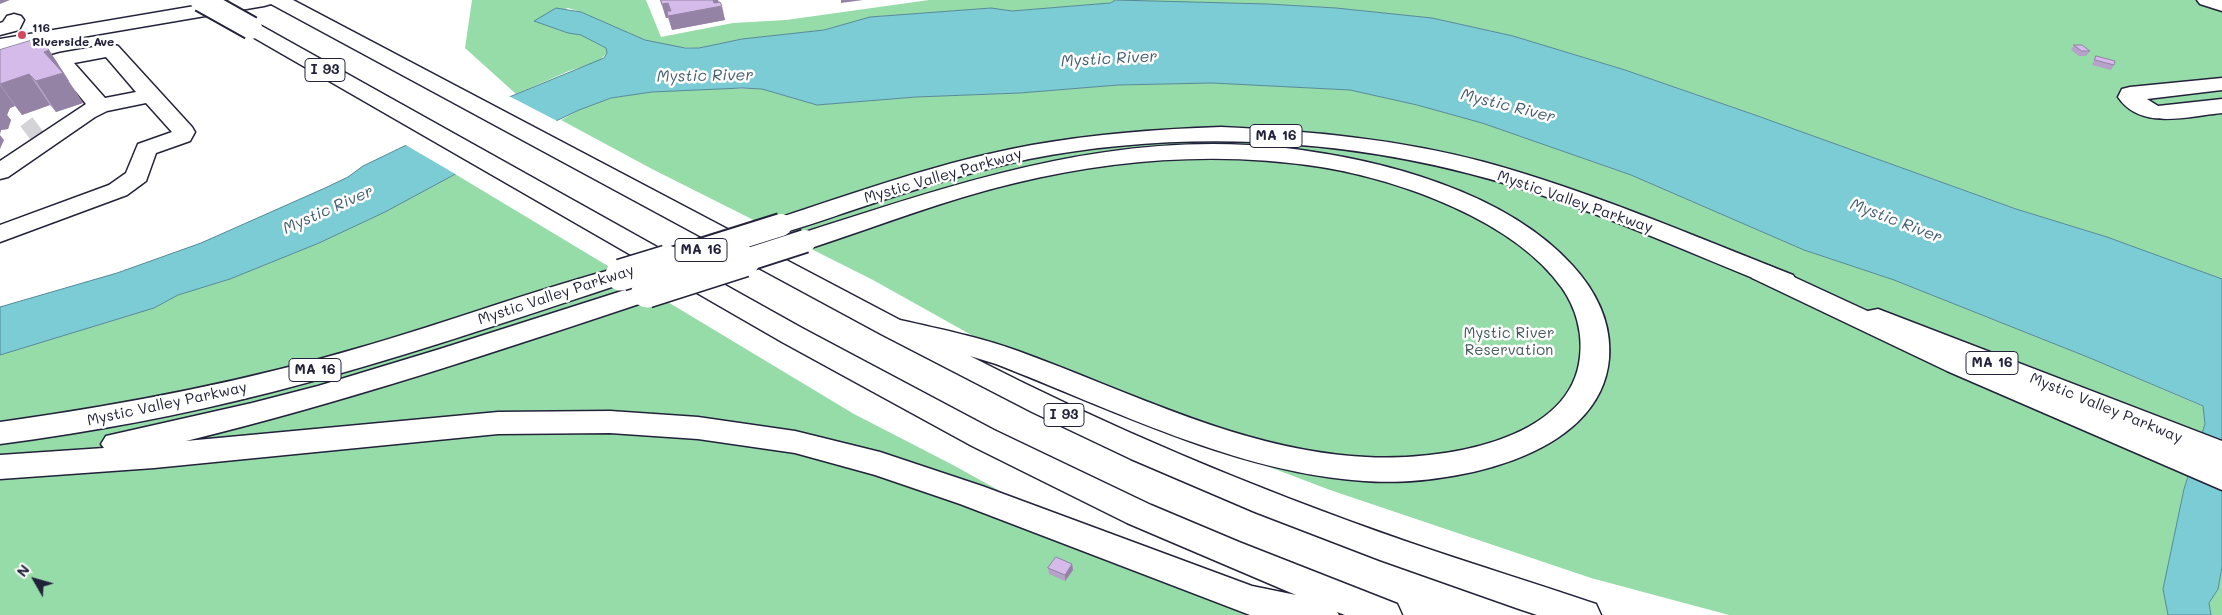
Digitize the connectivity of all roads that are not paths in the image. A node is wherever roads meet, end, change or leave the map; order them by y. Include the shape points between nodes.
1 (201, 0) edge
2 (264, 0) edge
3 (278, 0) edge
4 (2206, 0) edge
5 (2222, 5) edge
6 (65, 34) junction
7 (0, 45) edge
8 (60, 59) junction
9 (6, 76) edge
10 (2222, 84) edge
11 (151, 95) junction
12 (2222, 106) edge
13 (94, 109) junction
14 (31, 139) junction
15 (0, 172) edge
16 (3, 228) edge
17 (1761, 272) junction
18 (892, 328) junction
19 (0, 433) edge
20 (2222, 454) edge
21 (0, 463) edge
22 (0, 468) edge
23 (2222, 478) edge
24 (1321, 615) edge
25 (1384, 615) edge
26 (1583, 615) edge

1 - 25 main road, I 93, bridge via 843,363 983,438 1139,514
2 - 6 main road
3 - 18 main road, I 93
4 - 5 main road
6 - 7 main road
6 - 8 main road
8 - 9 main road
8 - 11 main road via 111,50
8 - 13 main road
10 - 12 main road via 2129,95 2130,99 2158,113
11 - 13 main road
11 - 16 main road via 184,132 182,136 146,149 137,176 118,190
13 - 14 main road
13 - 14 main road via 68,114
14 - 15 main road
17 - 19 main road, Mystic Valley Parkway / MA 16, bridge via 1572,197 1499,174 1431,158 1363,145 1252,135 1140,138 1030,152 964,168 367,355 257,386 110,417
17 - 20 main road, Mystic Valley Parkway / MA 16
17 - 23 main road via 1957,364
18 - 21 main road, bridge via 1000,354 1190,427 1279,456 1396,470 1450,466 1486,458 1544,432 1582,397 1593,376 1597,352 1588,309 1576,287 1556,264 1532,242 1482,213 1437,193 1362,168 1304,158 1246,152 1204,152 1117,158 1062,166 967,189 339,391 236,419 143,439
18 - 26 main road, I 93 via 1082,424 1242,493 1426,563
22 - 24 main road via 498,423 610,422 698,428 794,442 880,464 1250,600

